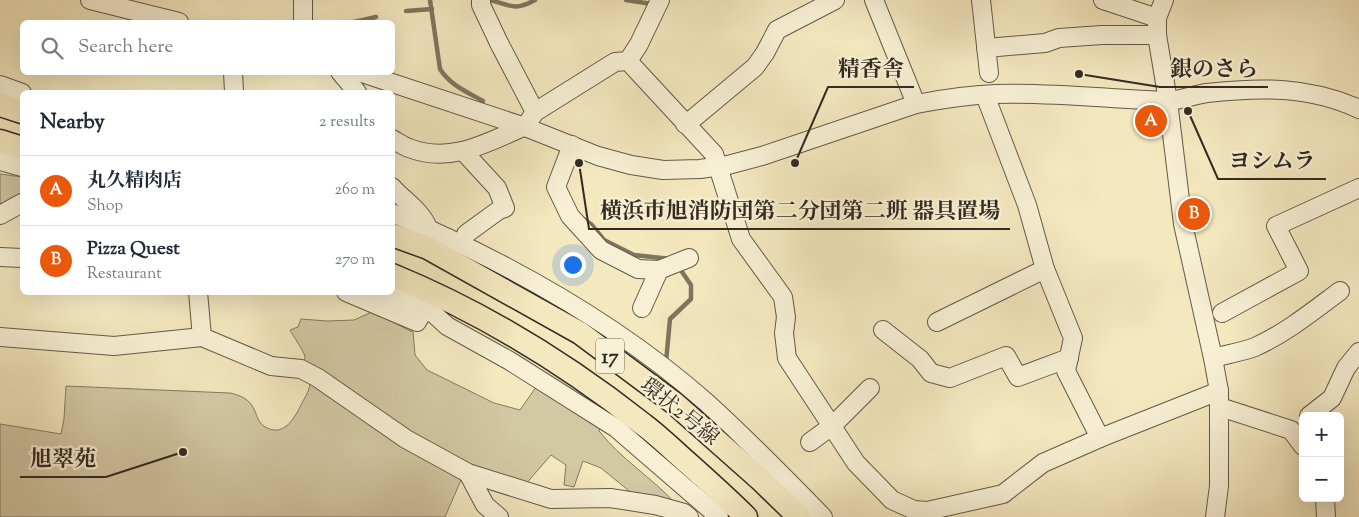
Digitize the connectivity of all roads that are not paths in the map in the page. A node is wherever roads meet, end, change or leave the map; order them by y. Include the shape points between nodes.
1 (90, 0) edge
2 (302, 0) edge
3 (481, 0) edge
4 (660, 0) edge
5 (835, 0) edge
6 (874, 0) edge
7 (981, 0) edge
8 (1103, 0) edge
9 (1164, 0) edge
10 (171, 20) edge
11 (303, 20) edge
12 (1157, 26) junction
13 (986, 48) junction
14 (628, 61) junction
15 (989, 73) dead end
16 (233, 75) edge
17 (343, 75) edge
18 (369, 75) edge
19 (0, 85) edge
20 (234, 90) edge
21 (356, 90) edge
22 (20, 92) edge
23 (985, 96) junction
24 (1168, 101) junction
25 (916, 104) junction
26 (0, 105) edge
27 (1359, 109) edge
28 (20, 111) edge
29 (534, 112) junction
30 (685, 124) junction
31 (524, 127) junction
32 (0, 141) edge
33 (395, 141) edge
34 (572, 146) junction
35 (20, 147) edge
36 (463, 151) junction
37 (0, 160) edge
38 (20, 166) edge
39 (719, 167) junction
40 (1359, 188) edge
41 (395, 191) edge
42 (20, 204) edge
43 (395, 213) edge
44 (0, 215) edge
45 (428, 228) junction
46 (466, 234) dead end
47 (395, 236) edge
48 (0, 257) edge
49 (20, 258) edge
50 (1045, 269) junction
51 (395, 276) edge
52 (1340, 291) dead end
53 (198, 295) edge
54 (353, 295) edge
55 (395, 295) edge
56 (428, 301) junction
57 (642, 308) dead end
58 (1214, 317) junction
59 (937, 322) dead end
60 (883, 330) dead end
61 (0, 337) edge
62 (202, 337) junction
63 (1359, 352) edge
64 (1069, 358) junction
65 (1213, 358) junction
66 (870, 388) dead end
67 (1219, 399) junction
68 (1314, 412) edge
69 (1297, 425) edge
70 (832, 426) junction
71 (1100, 438) junction
72 (810, 442) dead end
73 (468, 473) junction
74 (1325, 502) edge
75 (919, 514) edge
76 (499, 517) edge
77 (689, 517) edge
78 (719, 517) edge
79 (746, 517) edge
80 (799, 517) edge
81 (823, 517) edge
82 (1215, 517) edge
83 (1326, 517) edge

1 - 10 street
2 - 11 street
3 - 29 street via 499,44
4 - 14 street
5 - 30 street via 777,30 755,67
6 - 25 street
7 - 13 street
8 - 12 street
9 - 12 street
12 - 13 street via 1058,38 1045,43
12 - 24 street
13 - 15 street
14 - 29 street via 615,62
14 - 30 street
16 - 20 street
17 - 21 street
18 - 31 street
19 - 22 street
23 - 24 street via 1043,94
23 - 25 street
23 - 50 street via 1026,205
24 - 27 street via 1206,93 1269,89 1322,95
24 - 58 street via 1183,224
25 - 39 street via 762,156
26 - 28 main road
29 - 31 street
30 - 39 street via 714,154
31 - 34 street
31 - 36 street
32 - 35 main road
33 - 36 street via 410,149 441,155
34 - 39 street via 631,165 662,170
34 - 57 street via 556,187 570,216 601,250 638,269 675,264
36 - 46 street via 497,188 506,208
37 - 38 street
39 - 70 street via 741,239 782,297 787,358
40 - 58 street via 1276,226 1299,271
41 - 45 street via 418,210
42 - 44 street
43 - 45 street
45 - 81 street via 519,273 620,336 705,401
47 - 80 main road, 環状2号線 / 17 via 428,248 580,333 674,403
48 - 49 street
50 - 59 street
50 - 64 street via 1073,338
51 - 56 main road, 環状2号線 / 17
52 - 65 street via 1254,347
53 - 62 street
54 - 56 street via 417,322
55 - 56 street
56 - 78 street via 434,314 447,326 510,361 616,428
56 - 79 main road, 環状2号線 / 17 via 490,322 597,389 645,426
58 - 65 street
60 - 64 street via 920,359 931,373 950,378 1006,356 1018,377
61 - 62 street via 114,346
62 - 73 street via 271,366 301,370 318,378 406,440
63 - 68 street via 1346,368 1332,398
64 - 71 street via 1066,371
65 - 67 street
66 - 70 street
67 - 69 street
67 - 71 street
67 - 82 street via 1219,486
70 - 72 street
70 - 75 street via 856,463 892,500
71 - 75 street via 1043,463 1003,494
73 - 76 street via 485,504
73 - 77 street via 551,498 610,498 655,505
74 - 83 street

